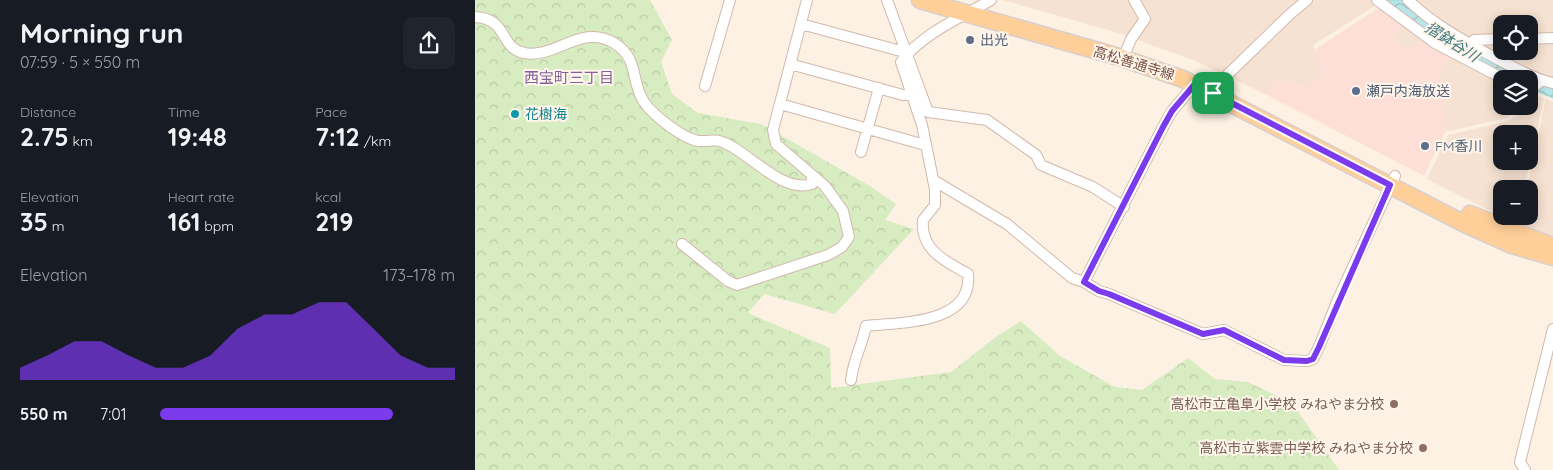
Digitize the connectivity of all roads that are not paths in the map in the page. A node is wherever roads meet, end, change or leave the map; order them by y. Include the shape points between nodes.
1 (730, 0) edge
2 (807, 0) edge
3 (887, 0) edge
4 (920, 0) edge
5 (1134, 0) edge
6 (1307, 0) edge
7 (1377, 0) edge
8 (1408, 0) edge
9 (974, 5) edge
10 (475, 17) edge
11 (801, 24) junction
12 (1553, 38) edge
13 (1493, 39) edge
14 (1538, 39) edge
15 (1471, 45) junction
16 (1127, 49) junction
17 (908, 53) junction
18 (791, 64) junction
19 (1493, 73) edge
20 (1541, 81) junction
21 (1219, 83) junction
22 (1538, 83) edge
23 (1195, 84) junction
24 (1553, 84) edge
25 (705, 86) dead end
26 (879, 88) junction
27 (911, 95) junction
28 (780, 104) junction
29 (868, 128) junction
30 (925, 145) junction
31 (861, 152) dead end
32 (812, 175) junction
33 (933, 180) junction
34 (1393, 180) junction
35 (1124, 207) junction
36 (682, 244) dead end
37 (1553, 246) edge
38 (1553, 257) edge
39 (1084, 282) junction
40 (1553, 329) edge
41 (851, 380) dead end
42 (1525, 470) edge

1 - 25 street
2 - 11 street
3 - 17 street
4 - 9 main road, 高松善通寺線
5 - 16 street via 1145,19
6 - 21 street
7 - 19 street via 1435,43
8 - 15 street via 1428,19
9 - 16 main road, 高松善通寺線
9 - 17 street
9 - 23 main road, 高松善通寺線
10 - 32 street via 495,22 510,46 537,55 579,37 613,42 628,54 644,102 679,133 699,141 715,139 730,145 781,179 803,187 812,184
11 - 17 street
11 - 18 street
12 - 14 street
13 - 15 street via 1474,40
15 - 20 street
16 - 21 main road, 高松善通寺線 via 1182,66
17 - 27 street via 901,62
17 - 35 street via 928,112 987,120 1036,154 1041,165 1093,187
18 - 26 street
18 - 28 street
20 - 22 street
20 - 24 street
21 - 34 main road, 高松善通寺線
23 - 34 main road, 高松善通寺線
23 - 35 street via 1172,111
26 - 27 street
26 - 29 street
27 - 30 street via 922,125
28 - 29 street
28 - 32 street via 773,130 776,144
29 - 30 street
29 - 31 street
30 - 33 street
32 - 36 street via 825,186 843,211 849,237 842,247 828,255 737,285
33 - 39 street via 1007,224 1072,278
33 - 41 street via 935,205 923,220 925,239 939,258 968,274 967,290 962,301 937,317 866,326
34 - 37 main road, 高松善通寺線 via 1471,215
34 - 38 main road, 高松善通寺線 via 1490,235
34 - 39 street via 1319,347 1313,359 1307,361 1284,360 1224,330 1203,334
35 - 39 street
40 - 42 street via 1520,462

